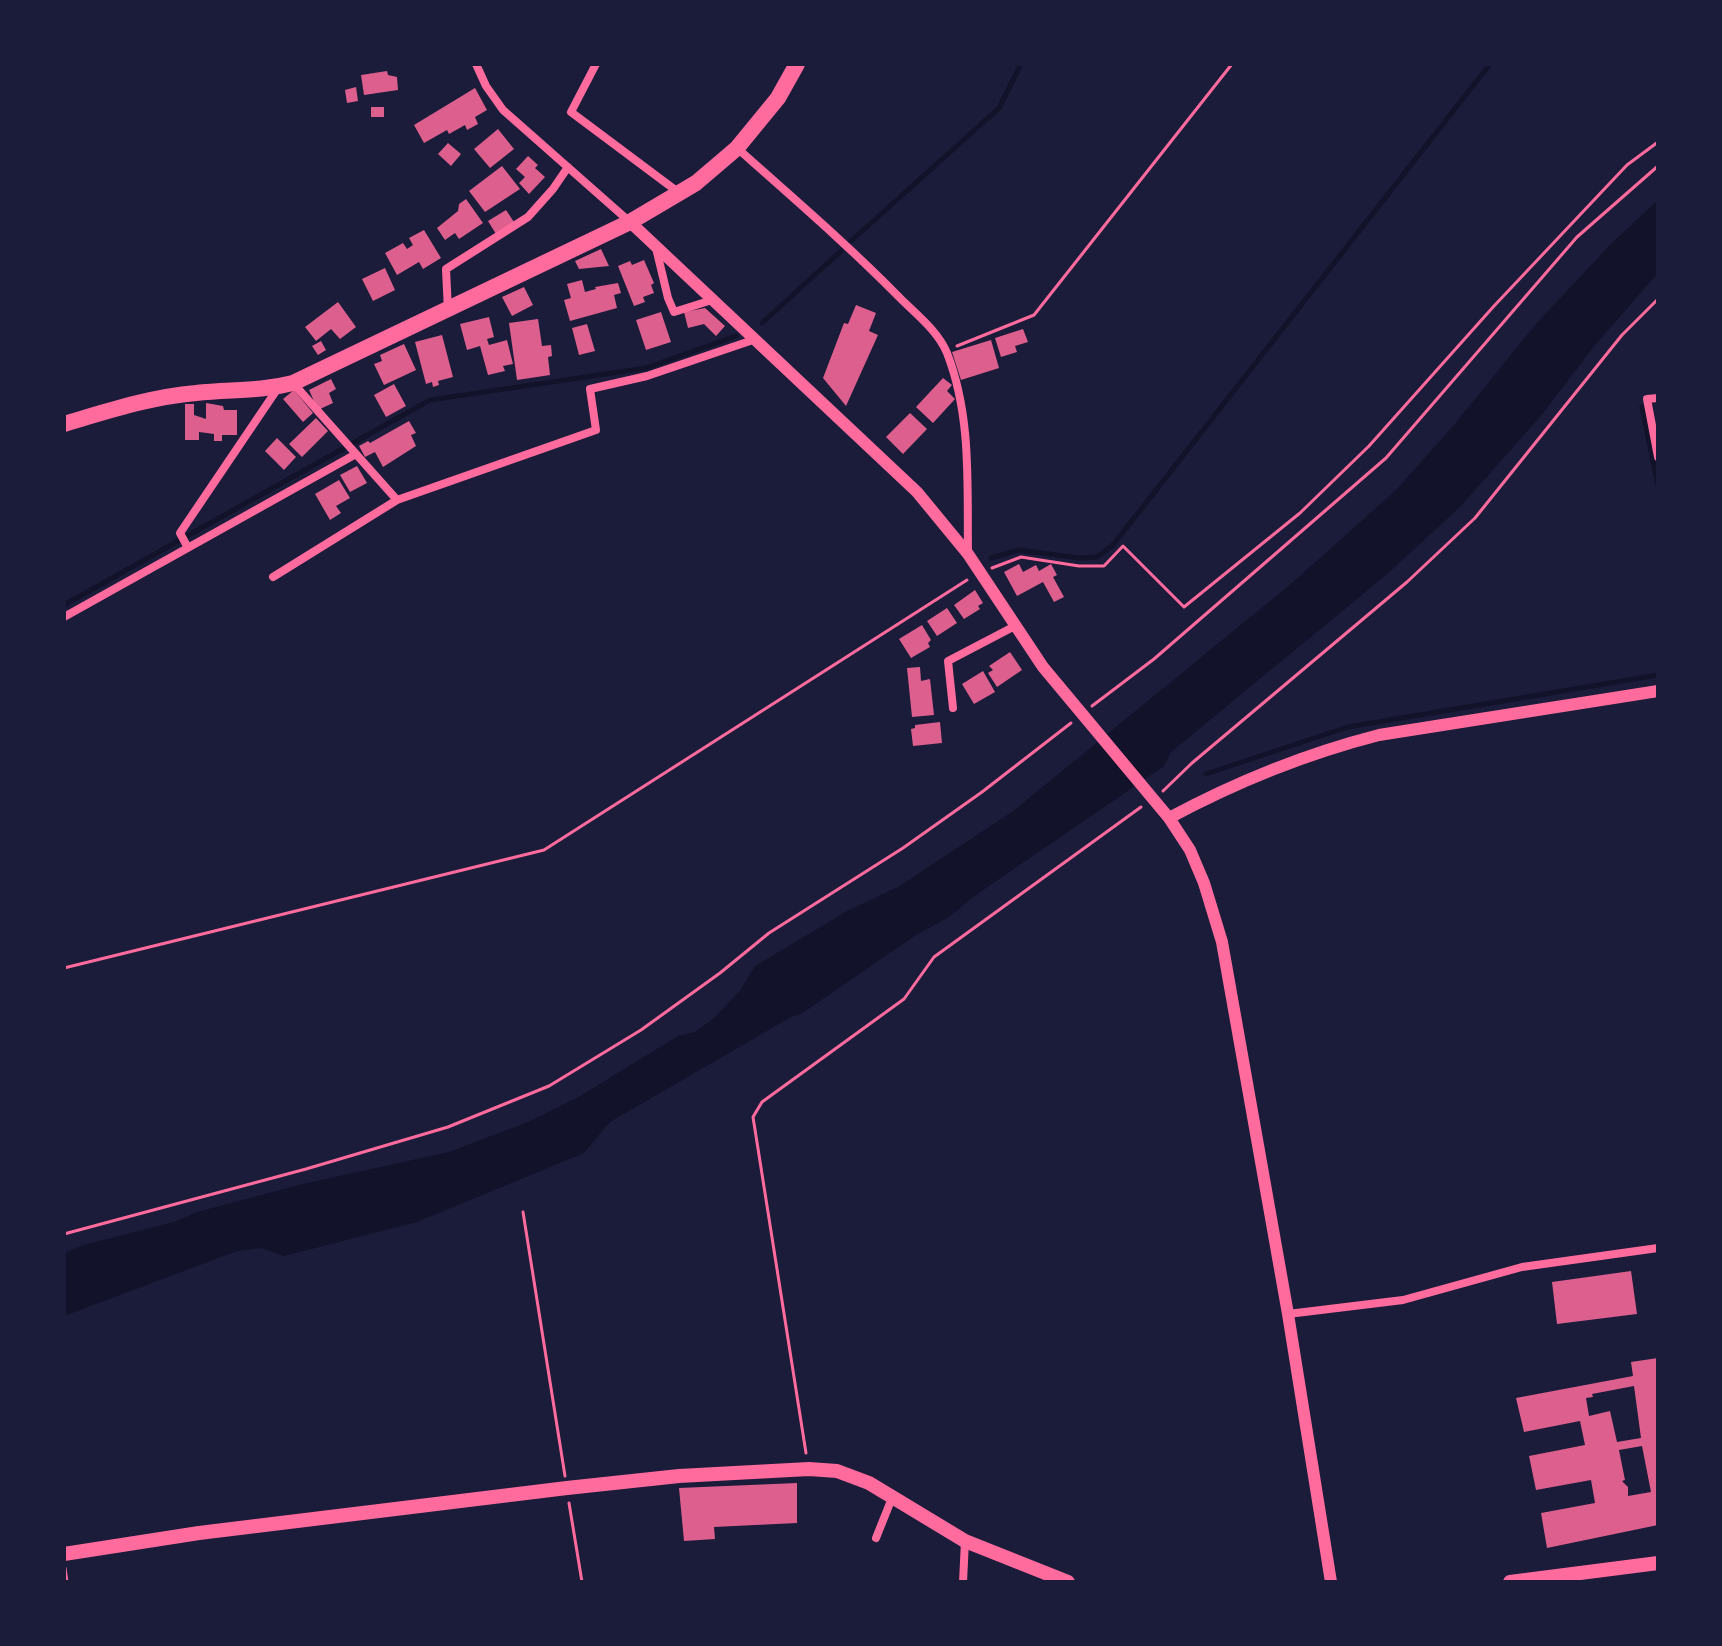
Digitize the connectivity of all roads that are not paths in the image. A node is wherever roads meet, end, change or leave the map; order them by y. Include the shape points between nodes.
1 (476, 64) edge
2 (487, 64) edge
3 (596, 64) edge
4 (797, 64) edge
5 (483, 78) junction
6 (737, 148) junction
7 (568, 167) junction
8 (679, 193) junction
9 (630, 222) junction
10 (656, 247) junction
11 (712, 300) junction
12 (448, 311) junction
13 (753, 340) junction
14 (286, 385) junction
15 (1658, 398) edge
16 (64, 424) edge
17 (350, 447) junction
18 (1658, 457) edge
19 (397, 500) junction
20 (184, 540) junction
21 (968, 554) junction
22 (273, 577) dead end
23 (64, 617) edge
24 (1015, 626) junction
25 (1658, 691) edge
26 (953, 708) dead end
27 (1169, 818) junction
28 (1658, 1248) edge
29 (1288, 1314) junction
30 (892, 1498) junction
31 (876, 1538) dead end
32 (965, 1541) junction
33 (64, 1554) edge
34 (1658, 1563) edge
35 (1538, 1580) edge
36 (963, 1582) edge
37 (1068, 1582) edge
38 (1331, 1582) edge
39 (1510, 1582) edge

1 - 5 street
2 - 5 street
3 - 8 street via 571,112
4 - 6 main road via 778,98
5 - 7 street via 503,110
6 - 8 main road
6 - 21 street via 861,258 946,350 965,420
7 - 9 street
7 - 12 street via 528,217 446,269
8 - 9 main road
9 - 10 street
9 - 12 main road
10 - 11 street
10 - 11 street via 674,312
11 - 13 street
12 - 14 main road
13 - 19 street via 590,389 596,430
13 - 21 street via 917,492
14 - 16 main road via 138,401
14 - 17 street
14 - 20 street
15 - 18 street via 1647,399
17 - 19 street
17 - 20 street
19 - 22 street
20 - 23 street
21 - 24 street
24 - 26 street via 948,661
24 - 27 street
25 - 27 street via 1379,735 1291,762
27 - 29 street via 1195,861 1222,942
28 - 29 street via 1522,1267 1403,1300
29 - 38 street
30 - 31 street
30 - 32 main road
30 - 33 main road via 837,1471 679,1476
32 - 36 street
32 - 37 main road
34 - 35 main road
35 - 39 main road

